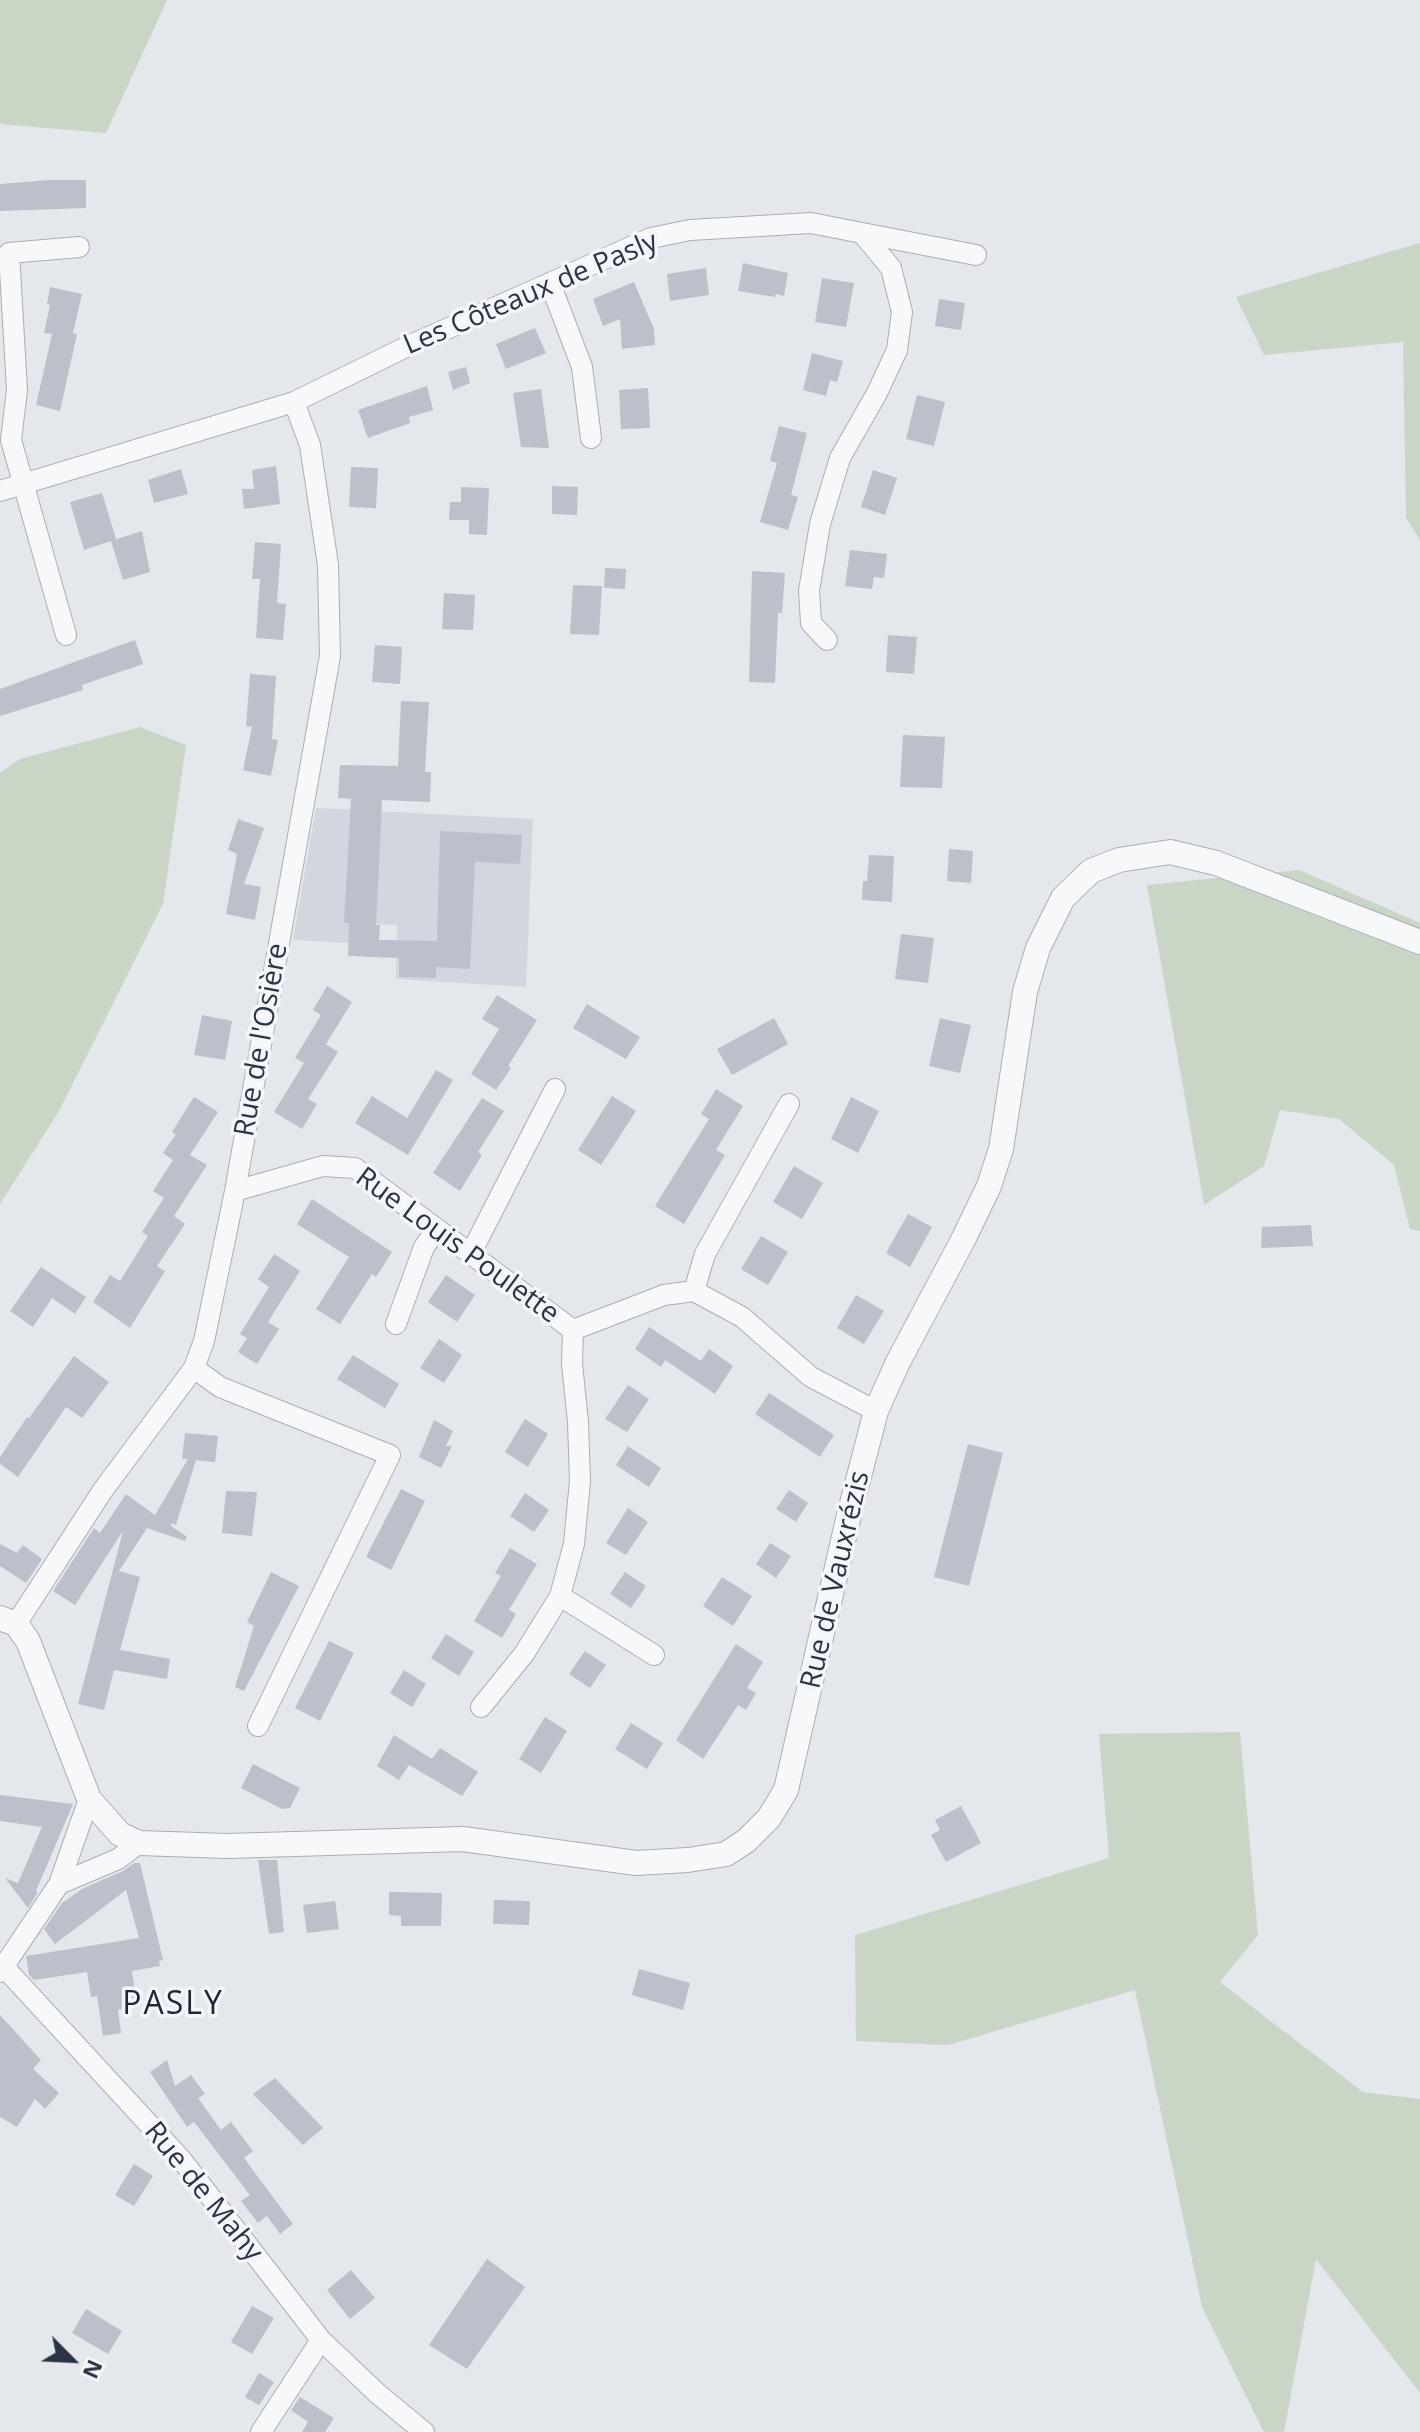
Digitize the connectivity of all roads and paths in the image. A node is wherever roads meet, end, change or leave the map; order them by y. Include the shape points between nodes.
1 (862, 233) junction
2 (79, 247) dead end
3 (976, 255) dead end
4 (550, 283) junction
5 (294, 402) junction
6 (591, 438) dead end
7 (24, 484) junction
8 (0, 491) edge
9 (66, 635) dead end
10 (827, 640) dead end
11 (1420, 942) edge
12 (555, 1089) dead end
13 (789, 1104) dead end
14 (235, 1191) junction
15 (437, 1229) junction
16 (471, 1253) junction
17 (694, 1291) junction
18 (396, 1324) dead end
19 (573, 1330) junction
20 (194, 1368) junction
21 (876, 1411) junction
22 (560, 1596) junction
23 (8, 1621) edge
24 (654, 1655) dead end
25 (481, 1707) dead end
26 (258, 1726) dead end
27 (89, 1799) junction
28 (139, 1843) junction
29 (59, 1884) junction
30 (2, 1970) edge
31 (321, 2340) junction
32 (261, 2432) edge
33 (424, 2432) edge

1 - 3 street, Les Côteaux de Pasly
1 - 4 street, Les Côteaux de Pasly via 811,223 690,230 651,238
1 - 10 street via 891,268 902,312 897,350 840,458 820,524 809,591 811,623
2 - 7 street via 9,253 17,390 11,440
4 - 5 street, Les Côteaux de Pasly
4 - 6 street via 582,367
5 - 7 street, Les Côteaux de Pasly
5 - 14 street, Rue de l'Osière via 310,445 328,565 330,656
7 - 8 street, Les Côteaux de Pasly
7 - 9 street
11 - 21 street, Rue de Vauxrézis via 1216,863 1170,852 1119,860 1091,871 1063,898 1038,948 1025,992 1001,1149 989,1186
12 - 16 street
13 - 17 street via 705,1254
14 - 15 street, Rue Louis Poulette via 323,1166 355,1168
14 - 20 street, Rue de l'Osière
15 - 16 street, Rue Louis Poulette
15 - 18 street via 424,1247
16 - 19 street, Rue Louis Poulette
17 - 19 street, Rue Louis Poulette via 664,1295
17 - 21 street via 742,1317 811,1377
19 - 22 street via 580,1481 574,1544
20 - 23 street, Rue de l'Osière
20 - 26 street via 220,1387 390,1455
21 - 28 street, Rue de Vauxrézis via 786,1790 769,1818 726,1854 636,1863 463,1839 227,1846
22 - 24 street
22 - 25 street via 524,1654
23 - 27 street via 28,1641
27 - 28 street via 120,1834
27 - 29 street
28 - 29 street via 118,1859
29 - 30 street
30 - 31 street, Rue de Mahy via 181,2159
31 - 32 street
31 - 33 street, Rue de Mahy

